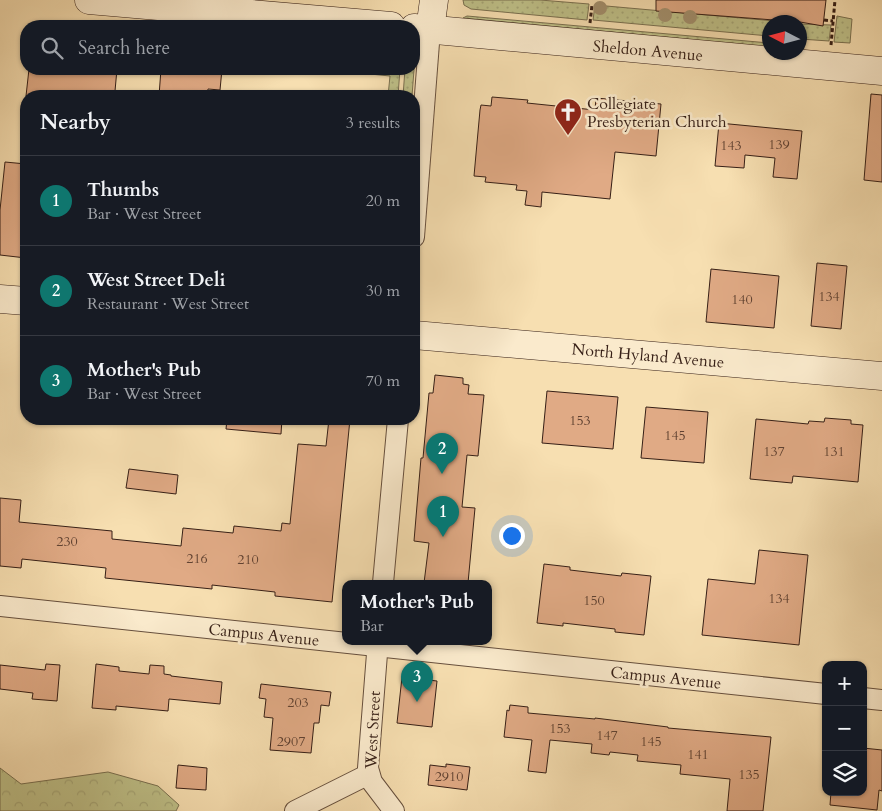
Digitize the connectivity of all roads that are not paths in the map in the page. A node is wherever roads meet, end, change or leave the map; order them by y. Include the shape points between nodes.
1 (89, 0) edge
2 (434, 0) edge
3 (321, 20) edge
4 (422, 29) edge
5 (882, 71) edge
6 (420, 90) edge
7 (0, 299) edge
8 (20, 301) edge
9 (420, 336) edge
10 (882, 376) edge
11 (397, 425) edge
12 (384, 580) edge
13 (0, 606) edge
14 (342, 640) edge
15 (378, 645) edge
16 (387, 645) edge
17 (822, 694) edge
18 (867, 698) edge
19 (882, 700) edge
20 (369, 774) junction
21 (295, 811) edge
22 (394, 811) edge

1 - 3 street
2 - 4 street
4 - 5 street, Sheldon Avenue
4 - 6 street
7 - 8 street
9 - 10 street, North Hyland Avenue
11 - 12 street
13 - 14 street, Campus Avenue
15 - 20 street, West Street via 367,762
16 - 17 street, Campus Avenue
18 - 19 street
20 - 21 street
20 - 22 street, West Street

